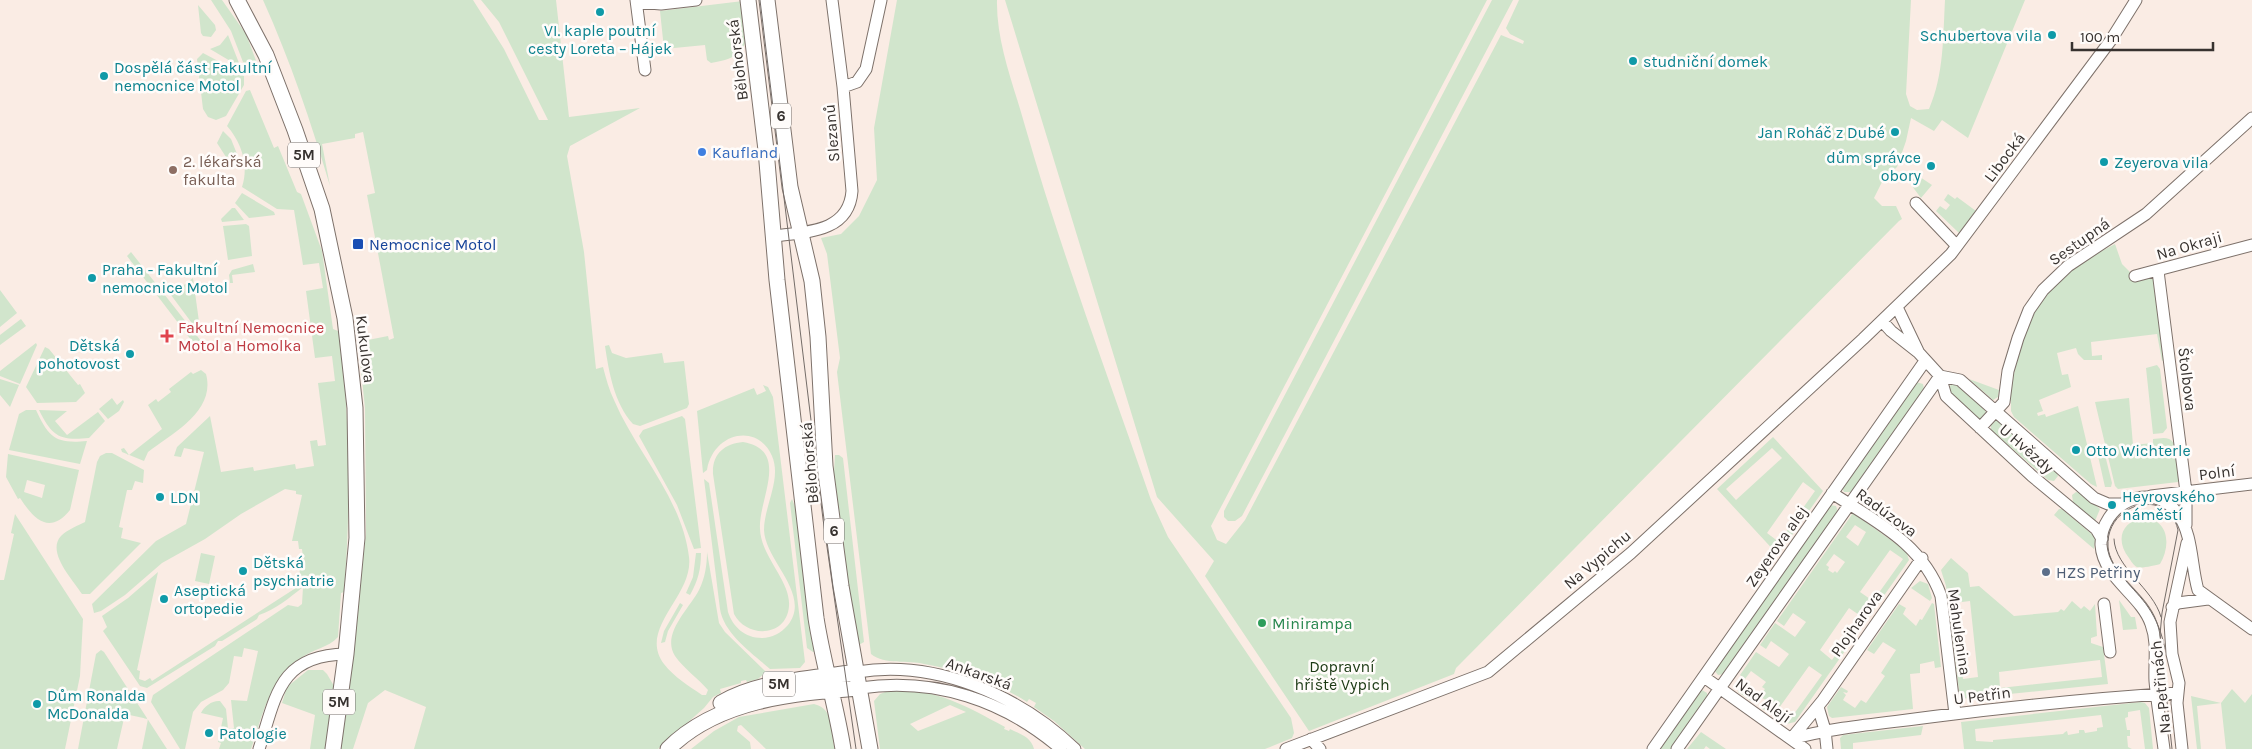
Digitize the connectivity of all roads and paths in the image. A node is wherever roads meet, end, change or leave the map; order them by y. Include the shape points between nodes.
1 (237, 0) edge
2 (696, 0) edge
3 (748, 0) edge
4 (767, 0) edge
5 (832, 0) edge
6 (881, 0) edge
7 (2136, 0) edge
8 (636, 1) edge
9 (645, 70) dead end
10 (844, 87) junction
11 (2252, 118) edge
12 (1916, 203) dead end
13 (800, 232) junction
14 (773, 236) junction
15 (2252, 245) edge
16 (1957, 246) junction
17 (2158, 271) junction
18 (2135, 276) dead end
19 (1897, 307) junction
20 (1882, 321) junction
21 (1922, 357) junction
22 (1940, 376) junction
23 (1995, 411) junction
24 (1980, 428) junction
25 (2252, 484) edge
26 (1832, 492) junction
27 (2186, 492) junction
28 (2142, 497) junction
29 (1850, 504) junction
30 (2121, 504) junction
31 (2187, 535) junction
32 (2102, 539) junction
33 (1922, 558) junction
34 (2208, 599) junction
35 (2104, 604) dead end
36 (2172, 607) junction
37 (2252, 630) edge
38 (2110, 652) dead end
39 (346, 654) junction
40 (857, 672) junction
41 (1704, 677) junction
42 (830, 683) junction
43 (860, 688) junction
44 (1720, 688) junction
45 (2178, 693) junction
46 (2157, 694) junction
47 (1818, 707) junction
48 (1955, 714) junction
49 (1825, 730) junction
50 (1311, 739) junction
51 (1791, 740) junction
52 (258, 749) edge
53 (333, 749) edge
54 (668, 749) edge
55 (843, 749) edge
56 (870, 749) edge
57 (1062, 749) edge
58 (1075, 749) edge
59 (1286, 749) edge
60 (1320, 749) edge
61 (1652, 749) edge
62 (1677, 749) edge
63 (1805, 749) edge
64 (1827, 749) edge
65 (2164, 749) edge
66 (2182, 749) edge

1 - 39 main road, Kukulova / 5M via 266,55 301,147 322,209 345,318 355,408 358,492 358,538
2 - 8 street via 661,4
3 - 14 main road, Bělohorská / 6
4 - 13 main road, Bělohorská / 6 via 790,187
5 - 10 street, Slezanů
6 - 10 street via 866,69 857,82
7 - 16 street, Libocká via 2111,40
8 - 9 street
10 - 13 street, Slezanů via 851,201 837,222
11 - 23 street, Sestupná via 2146,214 2068,266 2043,290 2024,322 2012,354 2005,398
12 - 16 street
13 - 14 street
13 - 40 main road, Bělohorská / 6 via 810,271 817,325 826,480
14 - 42 main road, Bělohorská / 6 via 816,618
15 - 17 street, Na Okraji
16 - 19 street, Libocká
17 - 18 street, Na Okraji
17 - 27 street, Štolbova
19 - 20 street, Libocká
19 - 21 street, U Hvězdy
20 - 21 street, U Hvězdy
20 - 50 street, Na Vypichu via 1631,553 1488,672
21 - 22 street, U Hvězdy
21 - 26 street, Zeyerova alej
22 - 23 street, U Hvězdy via 1960,380
22 - 24 street, U Hvězdy via 1946,396
22 - 29 street
23 - 24 street, Sestupná
23 - 30 street, U Hvězdy via 2094,498 2108,504
24 - 32 street, U Hvězdy via 2096,529
25 - 27 street, Polní
26 - 29 street, Radúzova
26 - 41 street, Zeyerova alej
27 - 28 street, Polní
27 - 31 street, Štolbova
28 - 30 street
28 - 31 street via 2170,506
29 - 33 street, Radúzova
29 - 44 street
30 - 32 street via 2108,518
31 - 34 street via 2198,590
31 - 36 street
32 - 46 street, Na Petřinách via 2107,564 2143,609 2153,631
33 - 47 street, Plojharova
33 - 48 street, Mahulenina via 1941,596
34 - 36 street via 2178,603
34 - 37 street
35 - 38 street
36 - 45 street, Na Petřinách via 2172,654
39 - 52 street via 306,660 283,681
39 - 53 main road, Kukulova / 5M
40 - 42 main road, 5M
40 - 43 main road, Bělohorská / 6
40 - 58 street, Ankarská via 891,668 915,670 977,687 1013,702
41 - 44 street, Nad Alejí
41 - 61 street, Zeyerova alej
42 - 43 main road, 5M
42 - 54 main road, 5M via 735,707 687,732
42 - 55 main road, Bělohorská / 6
43 - 56 main road, Bělohorská / 6
43 - 57 street, Ankarská via 908,684 963,695 1020,720
44 - 51 street, Nad Alejí
44 - 62 street
45 - 46 street, U Petřin
45 - 66 street, Na Petřinách
46 - 48 street, U Petřin
46 - 65 street, Na Petřinách
47 - 49 street
47 - 51 street, Plojharova
48 - 49 street, U Petřin
49 - 51 street, U Petřin
49 - 64 street
50 - 59 street, Na Vypichu
50 - 60 street
51 - 63 street, Nad Alejí

